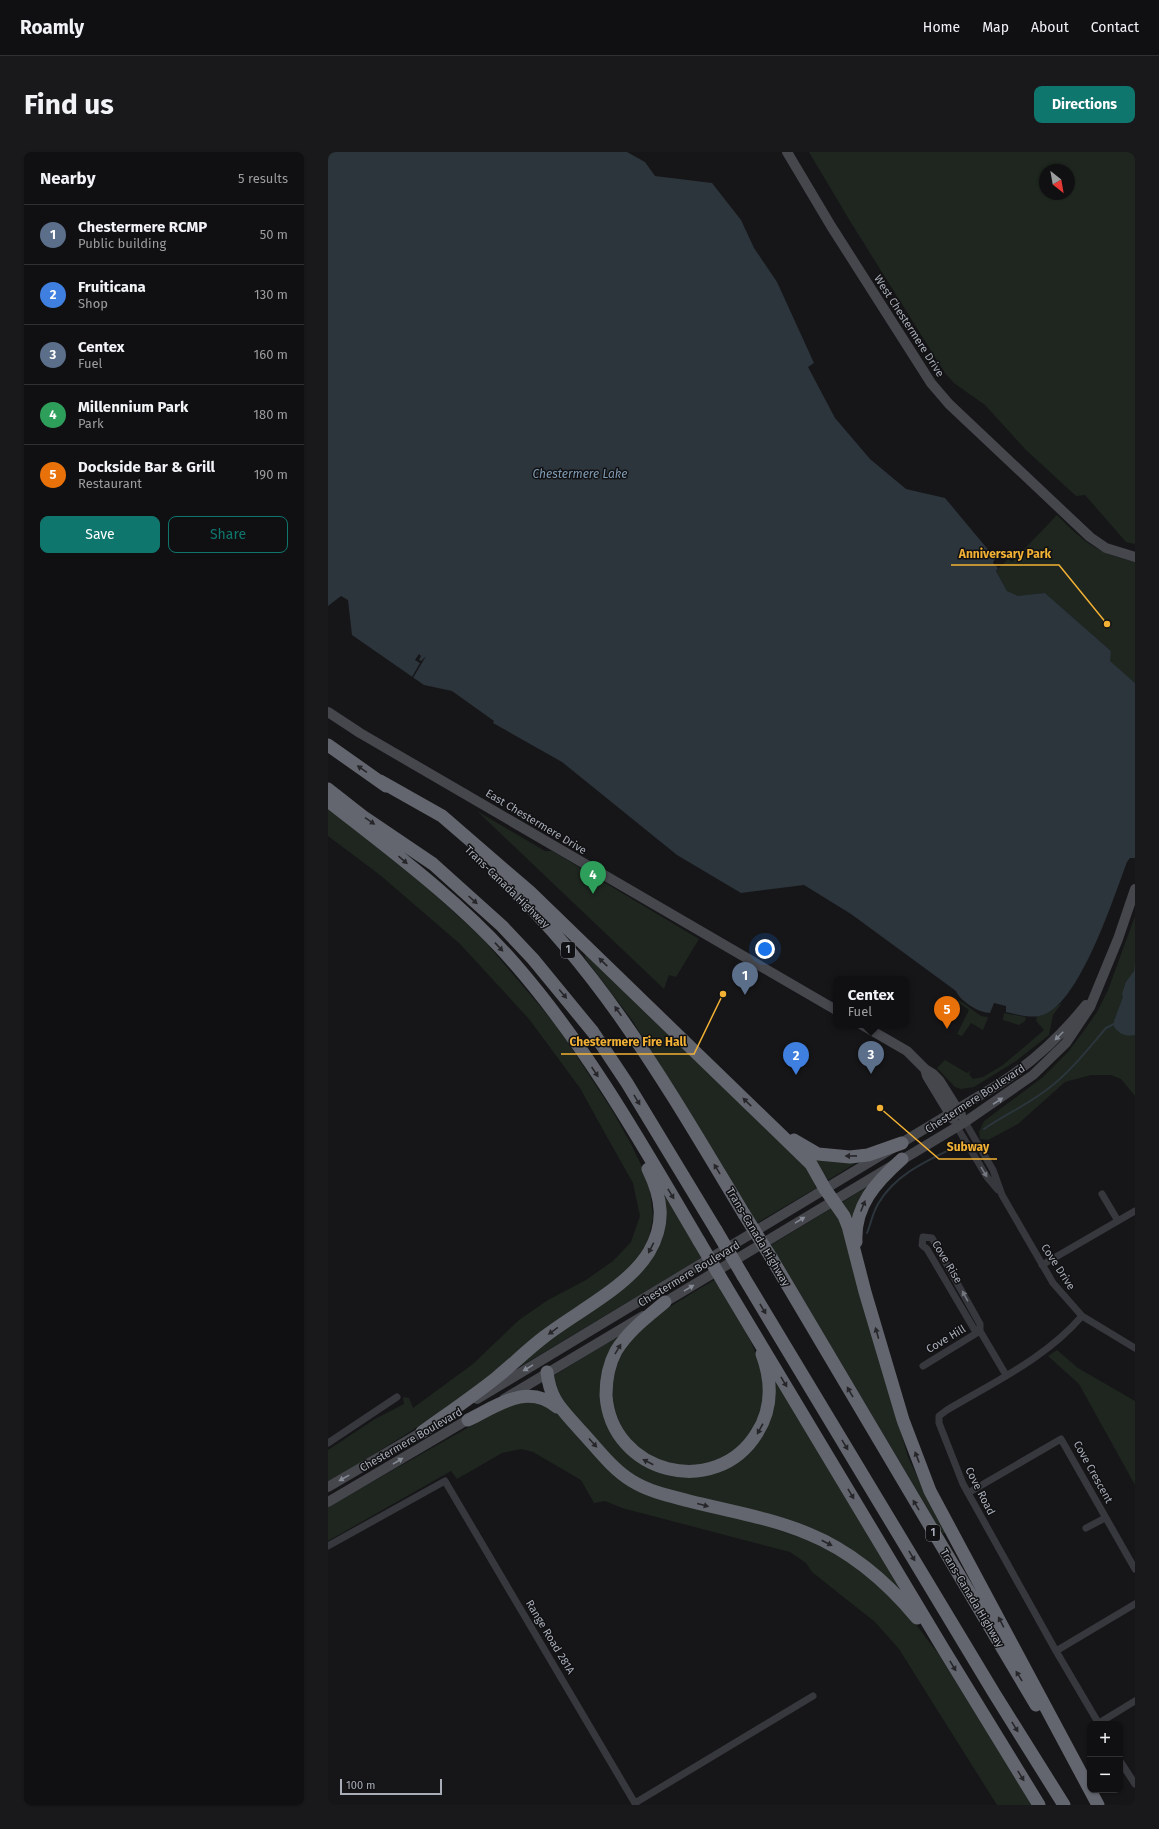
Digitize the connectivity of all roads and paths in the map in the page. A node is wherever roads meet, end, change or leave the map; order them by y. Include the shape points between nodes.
1 (787, 152) edge
2 (1135, 557) edge
3 (328, 712) edge
4 (328, 744) edge
5 (380, 781) junction
6 (328, 789) edge
7 (328, 801) edge
8 (1135, 889) edge
9 (1094, 996) junction
10 (833, 1008) edge
11 (867, 1028) edge
12 (619, 1107) junction
13 (954, 1112) junction
14 (961, 1124) junction
15 (775, 1129) junction
16 (902, 1143) junction
17 (902, 1159) junction
18 (825, 1189) junction
19 (1102, 1194) dead end
20 (833, 1200) junction
21 (1135, 1211) edge
22 (1118, 1221) junction
23 (857, 1258) junction
24 (1042, 1265) junction
25 (681, 1276) junction
26 (665, 1302) junction
27 (1082, 1316) junction
28 (750, 1325) junction
29 (980, 1331) junction
30 (1134, 1344) edge
31 (923, 1366) dead end
32 (547, 1372) junction
33 (1006, 1375) junction
34 (397, 1397) dead end
35 (567, 1414) junction
36 (468, 1420) junction
37 (422, 1432) junction
38 (328, 1443) edge
39 (328, 1487) edge
40 (968, 1493) junction
41 (328, 1502) edge
42 (1105, 1518) junction
43 (1086, 1528) dead end
44 (328, 1546) edge
45 (1135, 1569) edge
46 (1135, 1604) edge
47 (944, 1650) junction
48 (1056, 1651) junction
49 (813, 1696) dead end
50 (1135, 1701) edge
51 (1097, 1721) edge
52 (1104, 1721) edge
53 (1123, 1766) edge
54 (1135, 1784) edge
55 (635, 1804) edge
56 (1039, 1805) edge
57 (1064, 1805) edge
58 (1098, 1805) edge

1 - 2 main road, West Chestermere Drive via 931,383 949,404 1090,537 1106,548
3 - 10 main road, East Chestermere Drive
5 -> 4 highway, Trans-Canada Highway / 1
15 -> 5 highway via 530,892 442,816
58 -> 5 highway, Trans-Canada Highway / 1, bridge via 1014,1670 772,1259 633,1032 550,928 508,885 453,836
6 -> 57 highway, bridge via 365,818 433,864 502,926 533,959 593,1032 627,1083
7 -> 12 highway via 399,856 486,933 556,1015
8 - 9 main road, Chestermere Boulevard via 1114,950
9 -> 13 main road, Chestermere Boulevard via 1069,1026 1027,1064
14 -> 9 main road, Chestermere Boulevard via 1017,1088 1056,1055 1085,1017
11 - 13 main road via 907,1050 925,1069 927,1076
12 -> 28 highway, bridge
12 -> 37 highway via 654,1182 660,1203 661,1221 649,1252 624,1280 544,1337 496,1378
13 - 14 main road
13 - 16 main road, Chestermere Boulevard
14 - 17 main road, Chestermere Boulevard
14 - 24 street, Cove Drive via 993,1170 1002,1195
16 -> 15 highway via 868,1155 850,1157 818,1154
15 - 18 highway via 811,1164
16 - 18 main road, Chestermere Boulevard
17 - 20 main road, Chestermere Boulevard
23 -> 17 highway via 857,1225 863,1205 881,1178
18 - 20 highway
18 - 25 main road, Chestermere Boulevard
19 - 22 street
20 - 23 highway via 844,1216
26 -> 20 main road, Chestermere Boulevard
21 - 22 street
22 - 24 street
58 -> 23 highway via 930,1491 902,1420
24 - 27 street, Cove Drive
25 - 32 main road via 647,1302 560,1357
25 -> 37 main road, Chestermere Boulevard
28 -> 26 highway via 765,1363 769,1385 765,1419 754,1438 735,1456 711,1469 684,1472 661,1468 631,1450 618,1433 608,1411 606,1386 611,1365 622,1342
26 - 32 main road, Chestermere Boulevard
27 - 30 street, Cove Drive
27 - 33 street, Cove Road via 1056,1343
28 -> 47 highway
29 -> 29 street, Cove Rise via 980,1324 932,1238 923,1237 922,1245 927,1249 974,1329
29 - 31 street, Cove Hill
29 - 33 street, Cove Rise
32 - 35 highway via 550,1392
32 - 36 main road, Chestermere Boulevard
33 - 40 street, Cove Road via 939,1416 942,1433
34 - 38 street
35 - 36 highway via 545,1399 528,1395 518,1396
35 -> 47 highway via 612,1466 644,1487 668,1496 795,1529 849,1555 884,1581
41 -> 36 main road, Chestermere Boulevard
37 -> 39 main road, Chestermere Boulevard
40 - 42 street, Cove Crescent via 1061,1439
40 - 48 street, Cove Road
42 - 43 street
42 - 45 street, Cove Crescent
44 - 55 street, Range Road 281A via 445,1481
46 - 48 street
47 -> 56 highway
48 - 51 street, Cove Road
49 - 55 street
50 - 52 street
53 - 54 street

